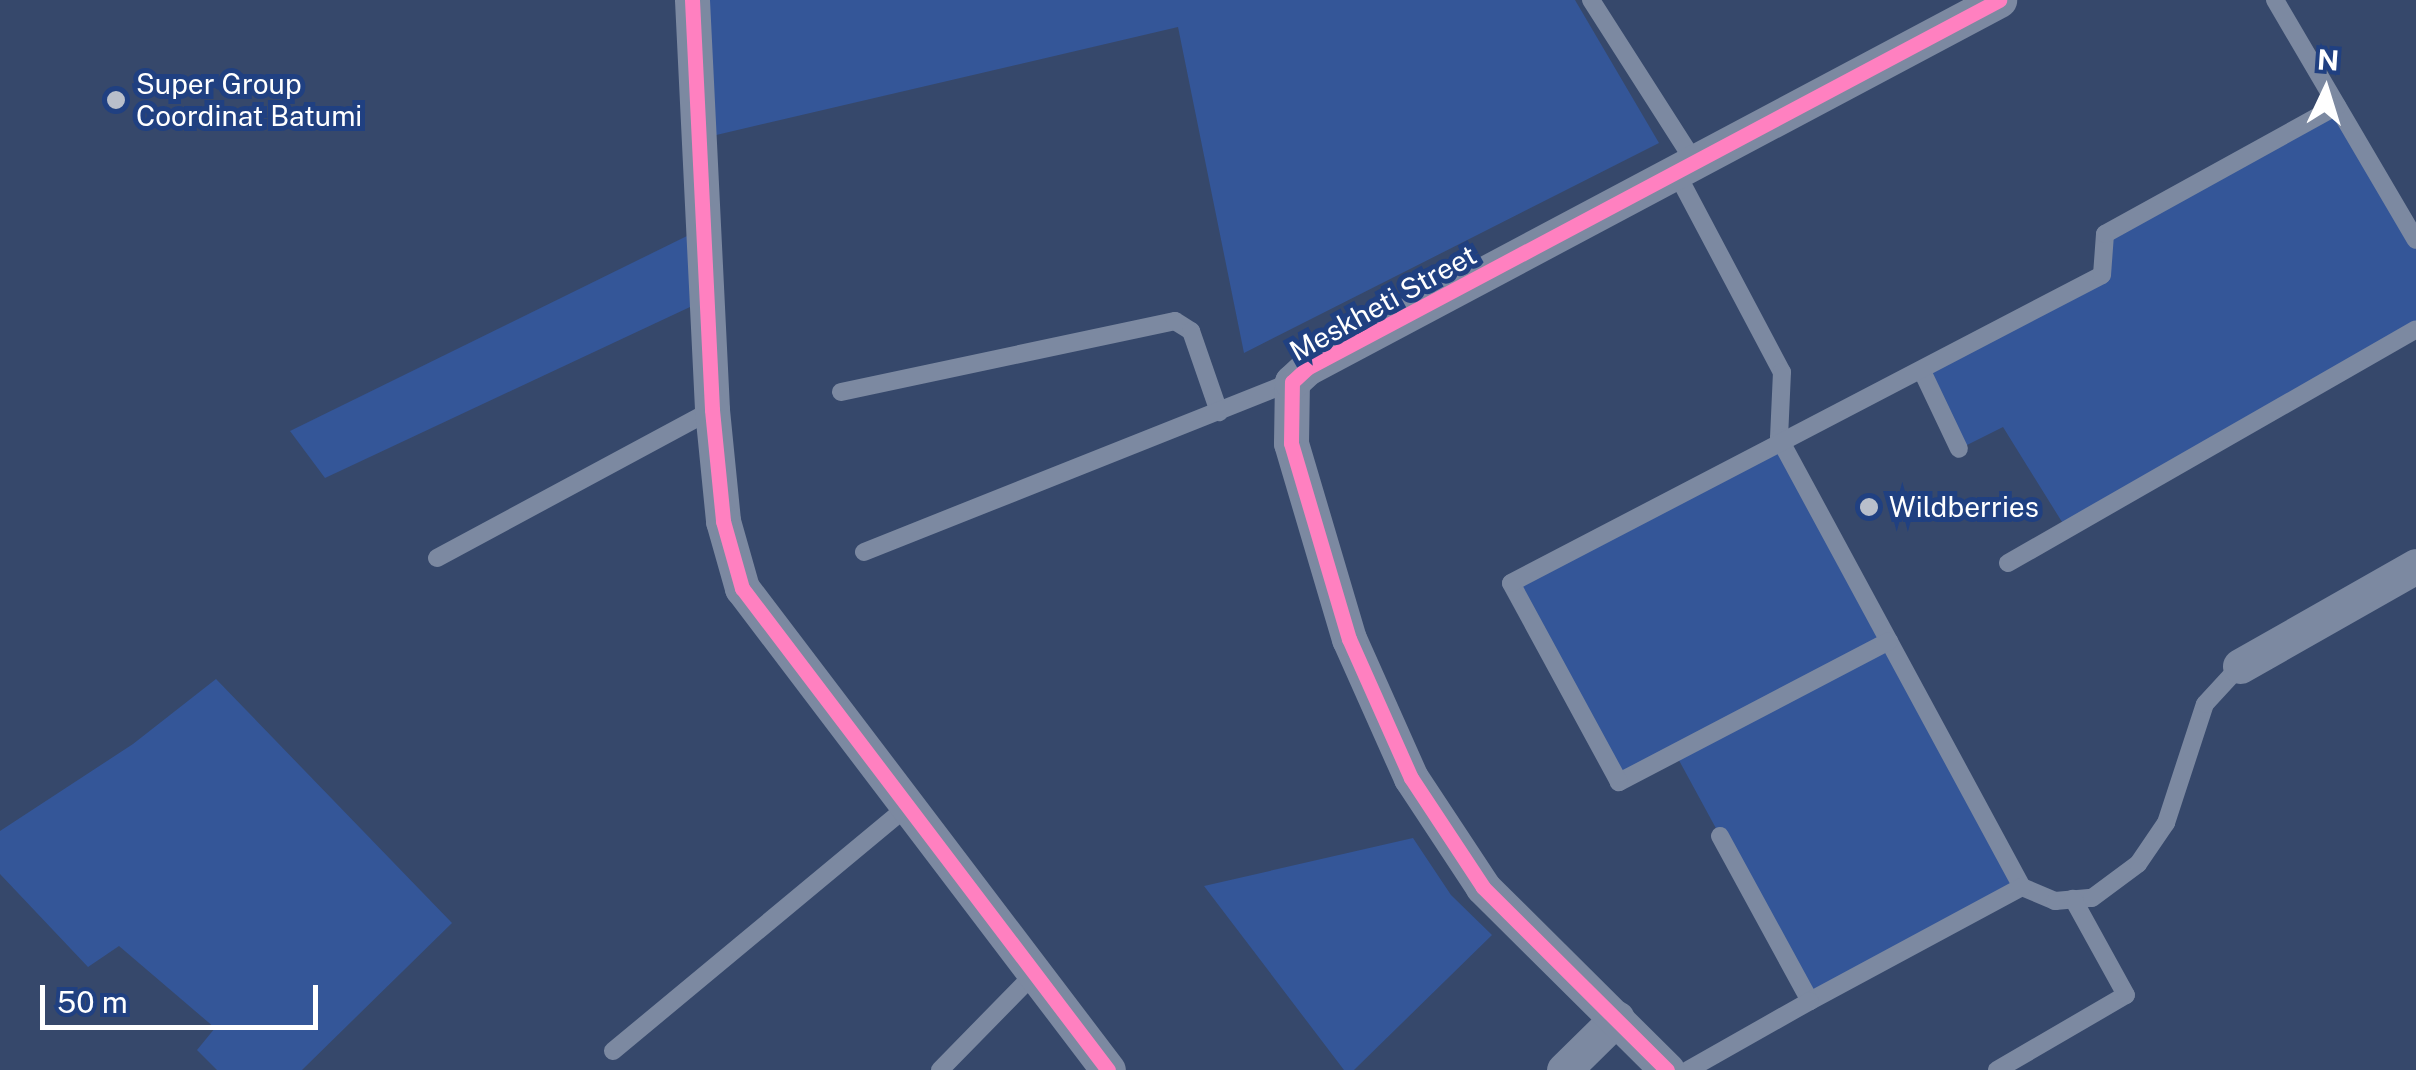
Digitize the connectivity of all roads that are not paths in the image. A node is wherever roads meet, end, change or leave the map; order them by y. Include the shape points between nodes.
1 (692, 0) edge
2 (1592, 0) edge
3 (1999, 0) edge
4 (2276, 0) edge
5 (2337, 106) junction
6 (1687, 169) junction
7 (2416, 240) edge
8 (2416, 329) edge
9 (1922, 371) junction
10 (1292, 382) junction
11 (841, 392) dead end
12 (712, 410) junction
13 (1219, 412) junction
14 (1779, 438) junction
15 (1960, 449) dead end
16 (864, 552) dead end
17 (438, 558) dead end
18 (2008, 564) dead end
19 (2416, 566) edge
20 (1889, 641) junction
21 (2240, 666) joint
22 (911, 804) junction
23 (1720, 836) dead end
24 (2022, 887) junction
25 (2074, 900) junction
26 (1032, 975) junction
27 (1810, 1001) junction
28 (1617, 1018) junction
29 (613, 1051) dead end
30 (940, 1070) edge
31 (1108, 1070) edge
32 (1564, 1070) edge
33 (1668, 1070) edge
34 (1688, 1070) edge
35 (1997, 1070) edge

1 - 12 street
2 - 6 lane
3 - 6 street, Meskheti Street
4 - 5 lane
5 - 7 lane
5 - 9 lane via 2104,234 2102,275
6 - 10 street, Meskheti Street via 1307,368
6 - 14 lane via 1782,372
8 - 18 lane
9 - 14 lane
9 - 15 lane
10 - 13 lane
10 - 28 street, Meskheti Street via 1292,443 1349,639 1411,778 1483,887
11 - 13 lane via 1175,321 1192,331
12 - 17 lane
12 - 22 street via 723,521 742,588
13 - 16 lane
14 - 20 lane
14 - 20 lane via 1511,582 1619,782
19 - 21 street
20 - 24 lane
21 - 25 lane via 2205,704 2166,823 2138,864 2092,898
22 - 26 street
22 - 29 lane
23 - 27 lane
24 - 25 lane via 2055,901
24 - 27 lane
25 - 35 lane via 2126,995
26 - 30 lane
26 - 31 street
27 - 34 lane
28 - 32 street
28 - 33 street, Meskheti Street

